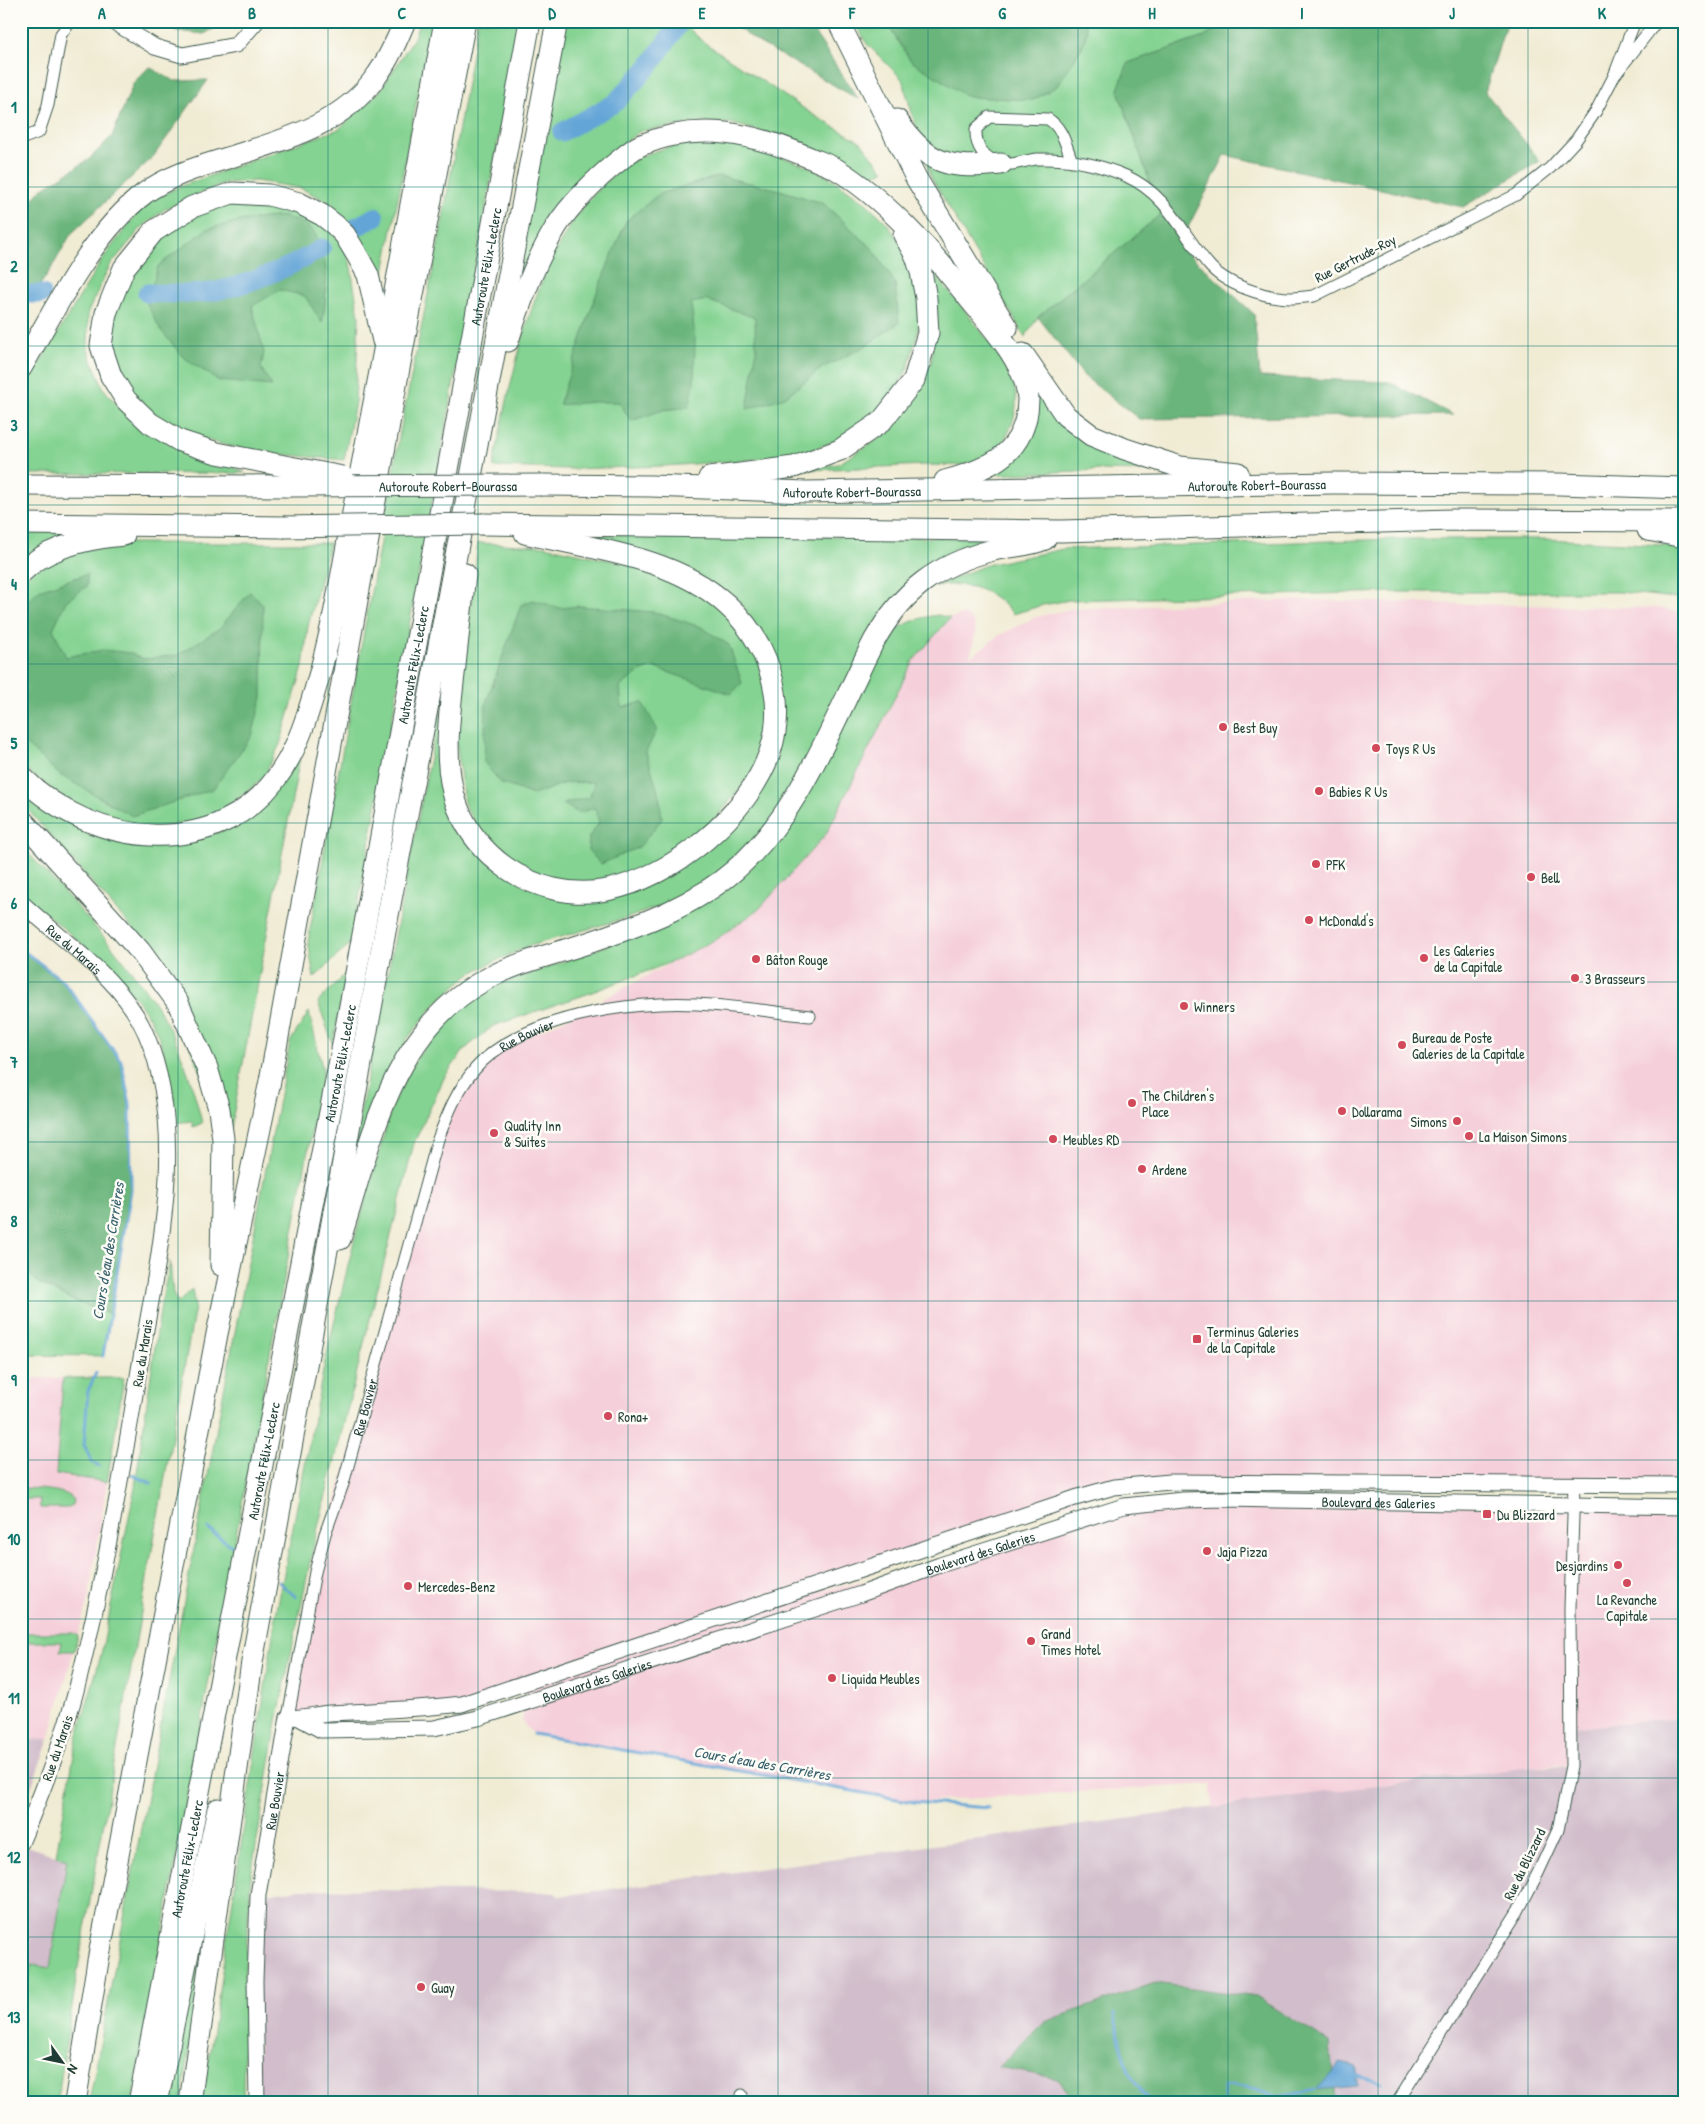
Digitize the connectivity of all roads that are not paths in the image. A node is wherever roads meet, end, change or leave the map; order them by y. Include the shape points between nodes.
1 (71, 21) edge
2 (112, 21) edge
3 (257, 21) edge
4 (405, 21) edge
5 (444, 21) edge
6 (465, 21) edge
7 (530, 21) edge
8 (557, 21) edge
9 (838, 21) edge
10 (1635, 21) edge
11 (1657, 21) edge
12 (852, 49) junction
13 (1614, 76) junction
14 (21, 138) edge
15 (1072, 161) junction
16 (1002, 164) junction
17 (892, 215) junction
18 (385, 347) junction
19 (21, 368) edge
20 (480, 427) junction
21 (289, 476) junction
22 (1333, 483) junction
23 (1684, 483) edge
24 (21, 485) edge
25 (651, 486) junction
26 (1659, 487) junction
27 (1684, 488) edge
28 (914, 489) junction
29 (1599, 520) junction
30 (1684, 521) edge
31 (21, 524) edge
32 (234, 526) junction
33 (535, 530) junction
34 (1061, 531) junction
35 (1684, 537) edge
36 (459, 541) junction
37 (21, 573) edge
38 (326, 655) junction
39 (21, 776) edge
40 (21, 819) edge
41 (21, 902) edge
42 (810, 1016) dead end
43 (270, 1081) junction
44 (314, 1320) junction
45 (217, 1334) junction
46 (1574, 1485) junction
47 (1684, 1485) edge
48 (1573, 1505) junction
49 (1684, 1507) edge
50 (252, 1662) junction
51 (294, 1718) junction
52 (21, 1843) edge
53 (75, 2103) edge
54 (139, 2103) edge
55 (157, 2103) edge
56 (190, 2103) edge
57 (257, 2103) edge
58 (1397, 2103) edge

1 - 14 street via 61,34 48,105 39,132
2 - 3 street via 155,46 182,55 236,45
4 - 19 highway via 376,78 341,111 309,130 173,177 146,192 121,213 77,273
5 - 18 highway
6 - 43 highway
7 - 54 highway, Autoroute Félix-Leclerc via 341,1055
8 - 20 highway
9 - 12 highway
10 - 13 street, Rue Gertrude-Roy
11 - 13 street, Rue Gertrude-Roy
12 - 16 highway via 912,141 941,162 955,166
12 - 22 highway via 916,178 1029,363 1066,416 1091,435 1180,467
13 - 15 street, Rue Gertrude-Roy via 1596,112 1576,140 1550,168 1516,195 1314,296 1291,298 1259,294 1231,282 1209,266 1176,218 1148,188 1099,166
15 - 16 street, Rue Gertrude-Roy via 1037,159
15 - 16 street via 1061,132 1048,119 989,117 976,129 975,139 986,157
17 - 20 highway via 836,169 784,146 739,134 684,132 639,146 597,177 557,226 521,300
17 - 25 highway via 916,256 921,272 928,333 914,380 881,422 840,450 794,467
17 - 28 highway via 947,271 994,330 1017,364 1028,397 1020,433 999,460 970,474
18 - 21 highway via 368,275 345,235 322,215 299,204 269,195 232,193 192,207 154,231 124,268 106,313 101,346 111,376 126,400 150,423 180,441
18 - 38 highway
20 - 36 highway
21 - 24 highway
21 - 25 highway, Autoroute Robert-Bourassa, bridge via 392,487
22 - 26 highway, Autoroute Robert-Bourassa
22 - 28 highway, Autoroute Robert-Bourassa
23 - 26 highway
25 - 28 highway, Autoroute Robert-Bourassa via 806,492
26 - 27 highway, Autoroute Robert-Bourassa
29 - 30 highway
29 - 34 highway via 1453,520
29 - 35 highway
31 - 32 highway
32 - 33 highway, bridge via 483,524
32 - 37 highway via 120,535 66,545
33 - 34 highway
33 - 36 highway via 640,559 675,572 706,590 726,603 749,628 763,650 773,677 776,726 760,775 747,796 710,836 685,854 659,870 606,890 554,890 519,876 489,855 472,834 458,808 452,786 448,727 466,572
34 - 44 highway via 1041,541 963,559 914,589 887,618 791,805 769,835 713,887 689,902 639,924 484,980 448,1004 430,1023 396,1073 383,1105
36 - 44 highway
38 - 39 highway via 305,724 282,770 256,802 222,824 179,835 144,835 111,830 74,814 36,791
38 - 43 highway via 325,686
40 - 45 highway via 140,951 178,1003 207,1068 219,1109 223,1139 223,1228
41 - 52 street, Rue du Marais via 106,977 125,999 146,1034 161,1081 167,1126 168,1179 119,1494 91,1628 65,1728
42 - 51 street, Rue Bouvier via 697,1004 613,1009 538,1028 512,1039 492,1052 462,1084 438,1139 343,1484 325,1534 315,1572
43 - 45 highway
44 - 50 highway
45 - 53 highway via 98,1961
46 - 47 street, Boulevard des Galeries
46 - 48 street, Rue du Blizzard
46 - 51 street, Boulevard des Galeries via 1170,1482 1114,1487 462,1704
48 - 49 street, Boulevard des Galeries
48 - 51 street, Boulevard des Galeries via 1224,1499 1124,1506 478,1718 434,1728 321,1730
48 - 58 street, Rue du Blizzard via 1571,1766 1558,1830 1518,1911
50 - 55 highway via 232,1739
50 - 56 highway
51 - 57 street, Rue Bouvier via 258,1895 255,1980

